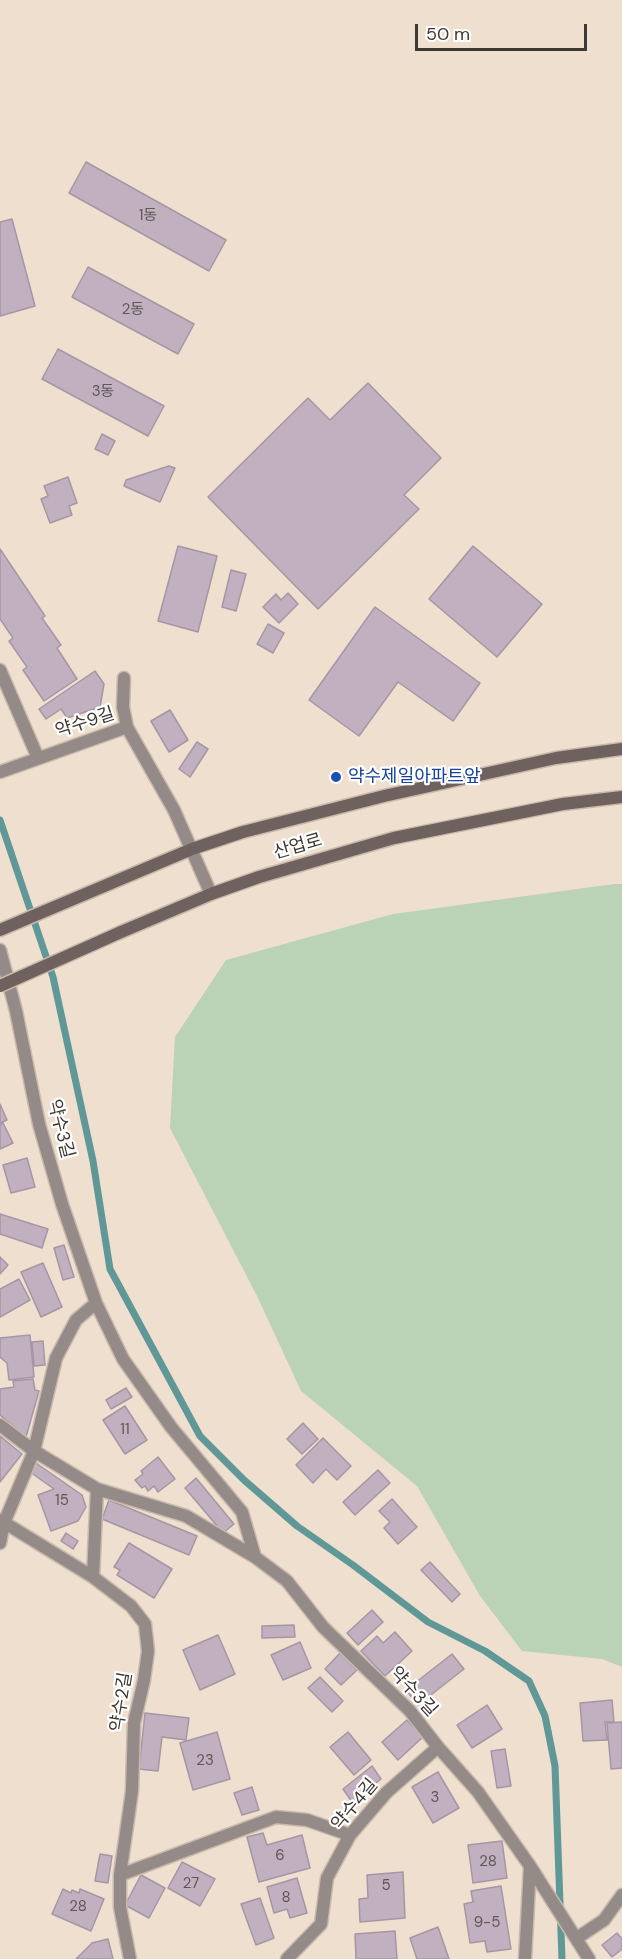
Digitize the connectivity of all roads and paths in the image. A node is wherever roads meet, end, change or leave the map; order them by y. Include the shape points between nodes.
1 (0, 670) edge
2 (124, 678) dead end
3 (127, 726) junction
4 (622, 750) edge
5 (38, 758) junction
6 (0, 772) edge
7 (622, 797) edge
8 (192, 849) junction
9 (211, 894) junction
10 (0, 930) edge
11 (1, 955) edge
12 (0, 986) edge
13 (96, 1303) junction
14 (0, 1425) edge
15 (34, 1451) junction
16 (98, 1489) junction
17 (2, 1522) edge
18 (0, 1543) edge
19 (255, 1557) junction
20 (93, 1577) junction
21 (438, 1747) junction
22 (350, 1835) junction
23 (530, 1866) junction
24 (120, 1875) junction
25 (622, 1896) edge
26 (577, 1938) junction
27 (130, 1959) edge
28 (287, 1959) edge
29 (525, 1959) edge
30 (589, 1959) edge

1 - 5 street, 약수9길
2 - 3 street
3 - 5 street, 약수9길
3 - 8 street, 약수9길
4 - 8 main road, 산업로 via 556,758 384,796
5 - 6 street
7 - 9 main road, 산업로 via 563,804 394,838
8 - 9 street, 약수9길
8 - 10 main road, 산업로
9 - 12 main road, 산업로, bridge
11 - 13 street, 약수3길 via 39,1124
13 - 15 street via 76,1320 56,1358
13 - 19 street, 약수3길 via 123,1359 150,1398 242,1512
14 - 15 street, 약수3길
15 - 16 street, 약수3길
15 - 17 street
16 - 19 street, 약수3길 via 186,1516
16 - 20 street
17 - 18 street
17 - 20 street, 약수2길
19 - 21 street, 약수3길 via 287,1581 322,1627 410,1711
20 - 24 street, 약수2길 via 131,1606 145,1624 148,1651 134,1723 132,1791
21 - 22 street, 약수4길 via 386,1793
21 - 23 street, 약수3길 via 478,1792
22 - 24 street via 307,1820 276,1817
22 - 28 street, 약수4길 via 327,1878 321,1924
23 - 26 street, 약수3길
23 - 29 street
24 - 27 street, 약수2길 via 120,1906
25 - 26 street via 604,1920
26 - 30 street

